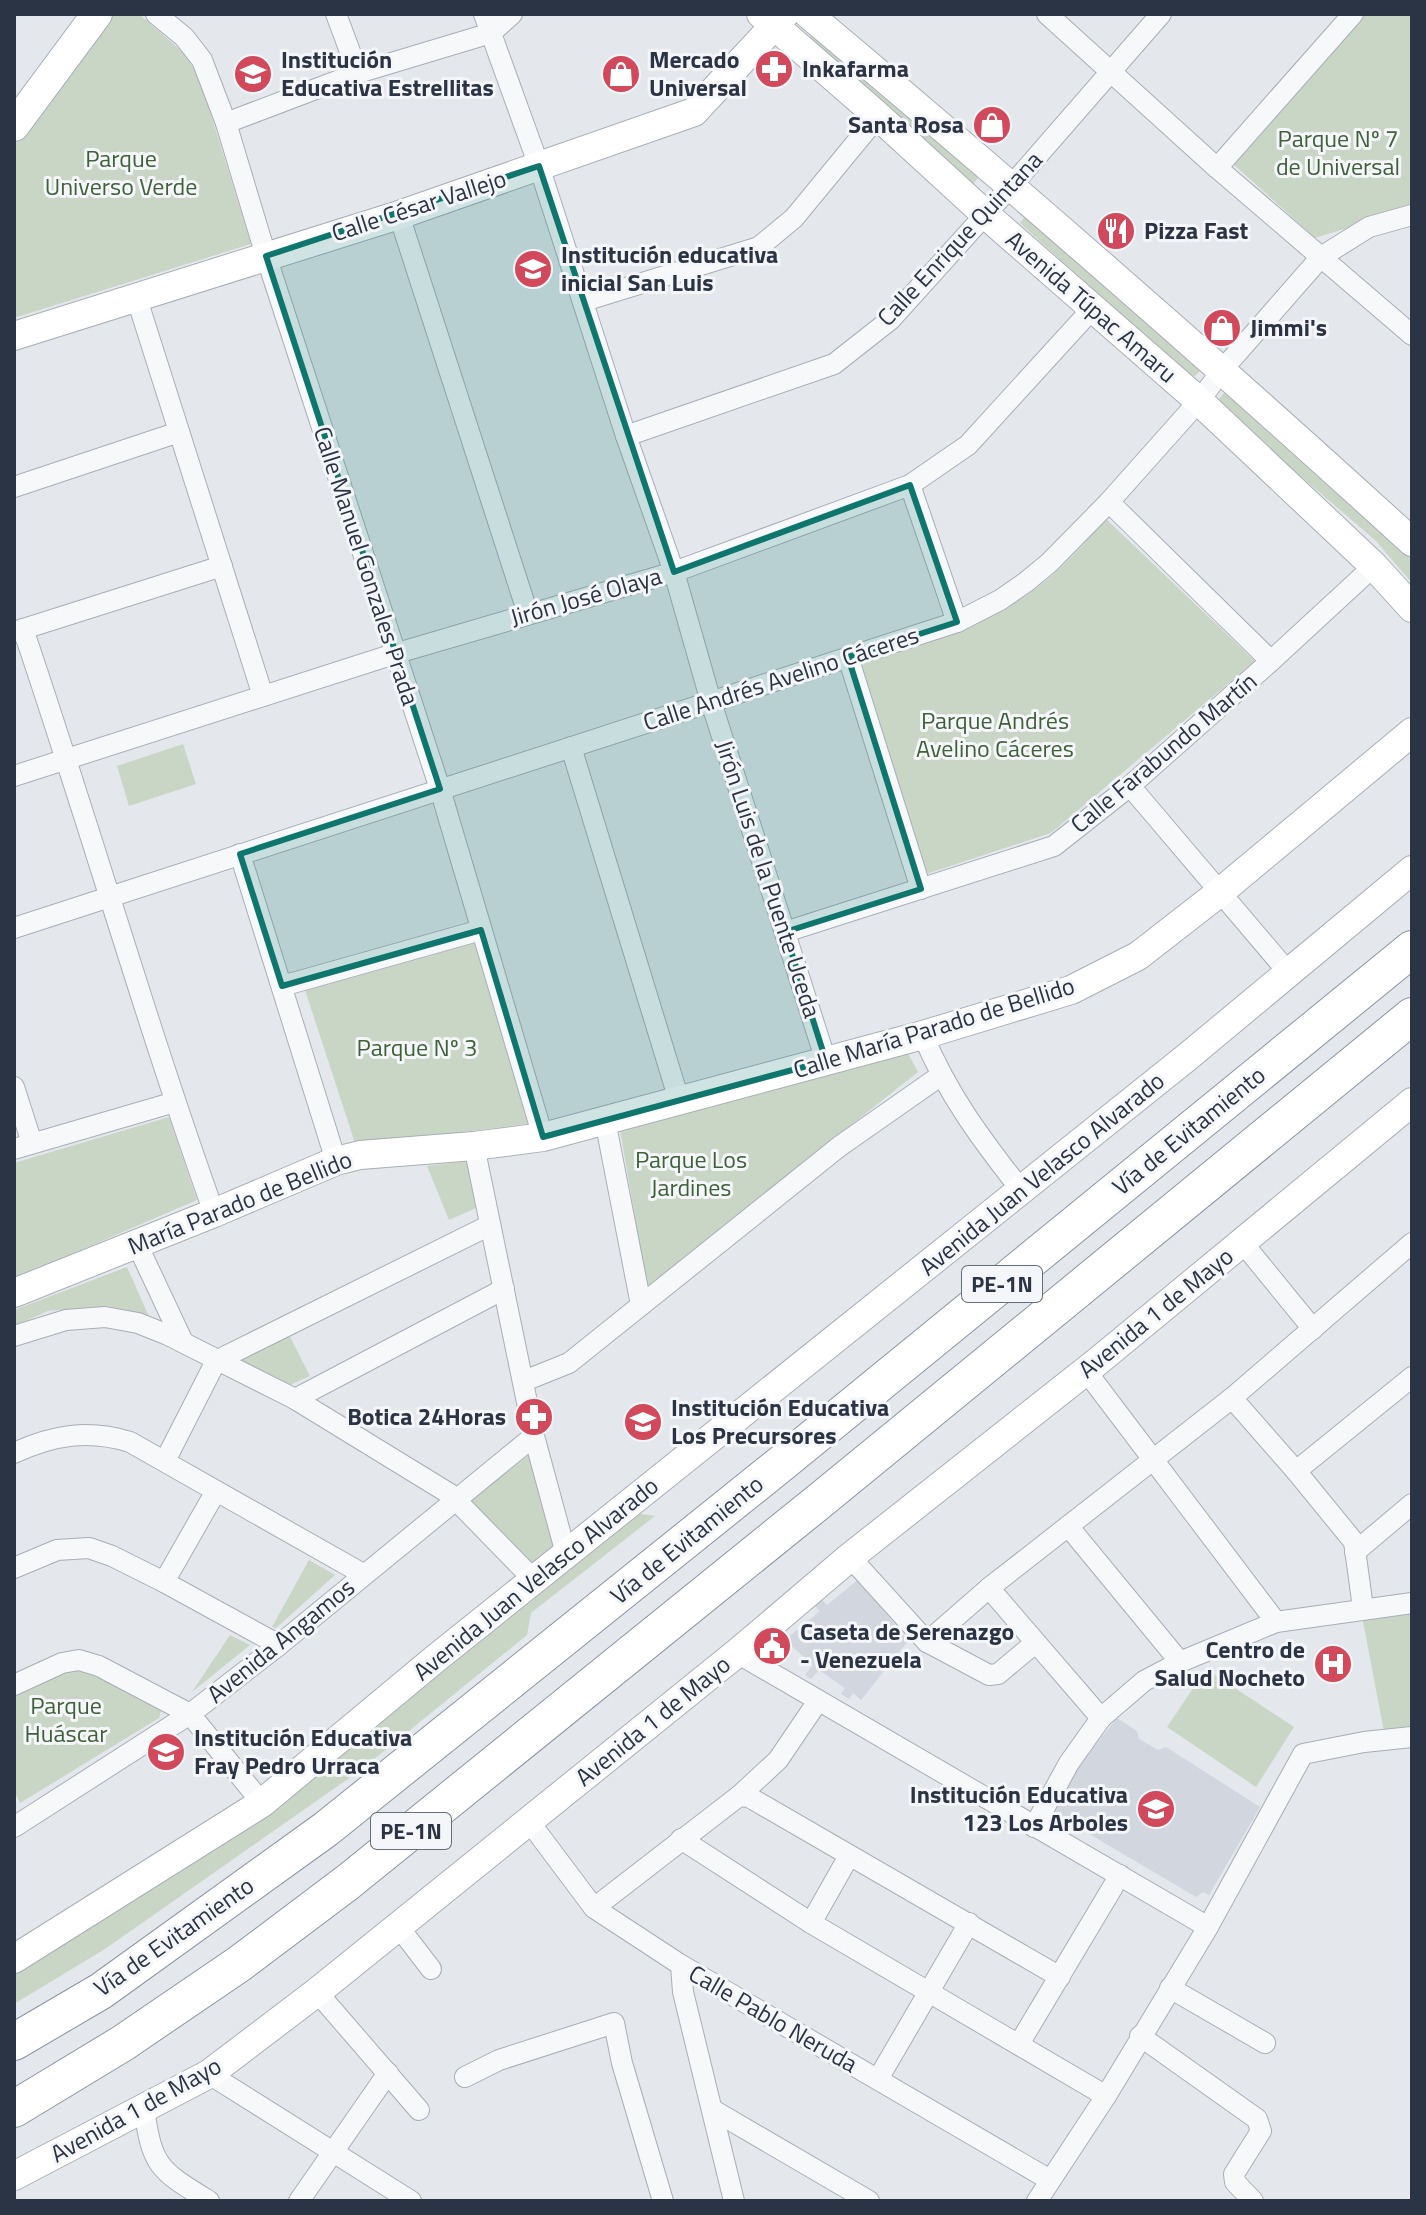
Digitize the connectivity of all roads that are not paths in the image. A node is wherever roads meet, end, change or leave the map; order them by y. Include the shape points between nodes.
1 (97, 14) edge
2 (156, 14) edge
3 (336, 14) edge
4 (512, 14) edge
5 (808, 14) edge
6 (1047, 14) edge
7 (1161, 14) edge
8 (1353, 14) edge
9 (774, 18) edge
10 (488, 24) edge
11 (1111, 72) junction
12 (358, 73) junction
13 (878, 116) junction
14 (226, 123) junction
15 (14, 126) edge
16 (539, 166) junction
17 (1217, 168) junction
18 (1012, 185) junction
19 (399, 215) junction
20 (986, 215) junction
21 (1412, 215) edge
22 (266, 256) junction
23 (1321, 257) junction
24 (136, 296) junction
25 (584, 301) junction
26 (1093, 308) junction
27 (1412, 335) edge
28 (14, 336) edge
29 (1223, 369) junction
30 (1199, 401) junction
31 (179, 432) junction
32 (626, 436) junction
33 (910, 485) junction
34 (14, 487) edge
35 (1109, 502) junction
36 (1412, 542) edge
37 (222, 566) junction
38 (1374, 566) junction
39 (674, 572) junction
40 (1412, 608) edge
41 (528, 614) junction
42 (957, 622) junction
43 (18, 630) edge
44 (394, 654) junction
45 (848, 657) junction
46 (1271, 661) junction
47 (263, 696) junction
48 (711, 702) junction
49 (1412, 732) edge
50 (571, 747) junction
51 (67, 757) junction
52 (14, 776) edge
53 (1130, 786) junction
54 (440, 789) junction
55 (240, 854) junction
56 (1412, 870) edge
57 (921, 889) junction
58 (1219, 893) junction
59 (109, 897) junction
60 (14, 928) edge
61 (481, 930) junction
62 (785, 932) junction
63 (1412, 949) edge
64 (1288, 972) junction
65 (282, 986) junction
66 (1412, 1016) edge
67 (923, 1035) junction
68 (826, 1061) junction
69 (940, 1076) junction
70 (14, 1087) edge
71 (679, 1100) junction
72 (175, 1102) junction
73 (1412, 1102) edge
74 (605, 1120) junction
75 (543, 1137) junction
76 (23, 1146) edge
77 (474, 1146) junction
78 (336, 1161) junction
79 (1021, 1190) junction
80 (214, 1213) junction
81 (490, 1225) junction
82 (1242, 1242) junction
83 (1412, 1243) edge
84 (137, 1244) junction
85 (504, 1289) junction
86 (14, 1293) edge
87 (641, 1305) junction
88 (1313, 1329) junction
89 (14, 1336) edge
90 (183, 1342) junction
91 (216, 1361) junction
92 (1086, 1371) junction
93 (1412, 1377) edge
94 (524, 1381) junction
95 (1232, 1398) junction
96 (295, 1399) junction
97 (534, 1436) junction
98 (14, 1453) edge
99 (1154, 1460) junction
100 (165, 1461) junction
101 (1296, 1471) junction
102 (216, 1491) junction
103 (455, 1499) junction
104 (1412, 1504) edge
105 (1068, 1526) junction
106 (1355, 1552) junction
107 (566, 1554) junction
108 (850, 1557) junction
109 (14, 1568) edge
110 (363, 1574) junction
111 (534, 1580) junction
112 (164, 1582) junction
113 (989, 1588) junction
114 (1412, 1603) edge
115 (1363, 1608) junction
116 (1276, 1622) junction
117 (927, 1642) junction
118 (1034, 1644) junction
119 (279, 1645) junction
120 (737, 1653) junction
121 (1180, 1662) junction
122 (14, 1685) edge
123 (818, 1701) junction
124 (190, 1714) junction
125 (1101, 1718) junction
126 (1412, 1737) edge
127 (739, 1796) junction
128 (262, 1803) junction
129 (528, 1820) junction
130 (16, 1822) edge
131 (1034, 1827) junction
132 (681, 1839) junction
133 (849, 1856) junction
134 (1120, 1875) junction
135 (594, 1908) junction
136 (811, 1923) junction
137 (969, 1923) junction
138 (398, 1926) junction
139 (1208, 1927) junction
140 (14, 1959) edge
141 (681, 1965) junction
142 (431, 1969) dead end
143 (1060, 1977) junction
144 (1170, 1988) junction
145 (101, 1991) junction
146 (929, 1991) junction
147 (317, 1992) junction
148 (14, 2014) edge
149 (1140, 2036) junction
150 (14, 2042) edge
151 (1265, 2043) dead end
152 (1019, 2044) junction
153 (388, 2073) junction
154 (209, 2074) junction
155 (465, 2077) dead end
156 (878, 2079) junction
157 (1106, 2096) junction
158 (144, 2108) junction
159 (14, 2109) edge
160 (419, 2110) dead end
161 (713, 2110) junction
162 (333, 2150) junction
163 (14, 2176) edge
164 (1050, 2180) junction
165 (182, 2194) edge
166 (209, 2201) edge
167 (299, 2201) edge
168 (411, 2201) edge
169 (663, 2201) edge
170 (734, 2201) edge
171 (869, 2201) edge
172 (1037, 2201) edge
173 (1253, 2201) edge

1 - 15 main road
2 - 14 street, Calle Manuel Gonzales Prada via 202,60
3 - 12 street
4 - 10 street
5 - 18 street, Avenida Túpac Amaru
6 - 11 street
7 - 11 street, Calle Enrique Quintana
8 - 17 street
9 - 13 street, Avenida Túpac Amaru
9 - 16 street, Calle César Vallejo via 694,112
10 - 12 street
10 - 16 street, Jirón Luis de la Puente Uceda
11 - 17 street
11 - 18 street, Calle Enrique Quintana
12 - 14 street
13 - 20 street, Avenida Túpac Amaru
13 - 25 street via 794,218 759,247
14 - 22 street, Calle Manuel Gonzales Prada
16 - 19 street, Calle César Vallejo
16 - 25 street, Jirón Luis de la Puente Uceda
17 - 23 street
18 - 20 street, Calle Enrique Quintana
18 - 29 street, Avenida Túpac Amaru
19 - 22 street, Calle César Vallejo
19 - 41 street
20 - 26 street, Avenida Túpac Amaru
20 - 32 street, Calle Enrique Quintana via 890,320 834,364
21 - 23 street, Calle Andrés Avelino Cáceres via 1369,227
22 - 24 street, Calle César Vallejo
22 - 44 street, Calle Manuel Gonzales Prada
23 - 27 street
23 - 29 street, Calle Andrés Avelino Cáceres
24 - 28 street, Calle César Vallejo
24 - 31 street
25 - 32 street, Jirón Luis de la Puente Uceda
26 - 30 street, Avenida Túpac Amaru
26 - 33 street, Jirón José Olaya via 968,445
29 - 30 street, Calle Andrés Avelino Cáceres
29 - 36 street, Avenida Túpac Amaru
30 - 35 street, Calle Andrés Avelino Cáceres
30 - 38 street, Avenida Túpac Amaru
31 - 34 street
31 - 37 street
32 - 39 street, Jirón Luis de la Puente Uceda
33 - 39 street, Jirón José Olaya
33 - 42 street
35 - 42 street, Calle Andrés Avelino Cáceres via 1026,582
35 - 46 street
37 - 43 street
37 - 47 street
38 - 40 street, Avenida Túpac Amaru
38 - 46 street, Calle Farabundo Martín
39 - 41 street, Jirón José Olaya
39 - 48 street, Jirón Luis de la Puente Uceda
41 - 44 street, Jirón José Olaya
42 - 45 street, Calle Andrés Avelino Cáceres
43 - 51 street
44 - 47 street, Jirón José Olaya
44 - 54 street, Calle Manuel Gonzales Prada
45 - 48 street, Calle Andrés Avelino Cáceres
45 - 57 street
46 - 53 street, Calle Farabundo Martín
47 - 51 street, Jirón José Olaya
48 - 50 street, Calle Andrés Avelino Cáceres
48 - 62 street, Jirón Luis de la Puente Uceda
49 - 58 street, Calle María Parado de Bellido
50 - 54 street, Calle Andrés Avelino Cáceres
50 - 71 street
51 - 52 street, Jirón José Olaya
51 - 59 street
53 - 57 street, Calle Farabundo Martín via 1054,846
53 - 58 street
54 - 55 street, Calle Andrés Avelino Cáceres
54 - 61 street, Calle Manuel Gonzales Prada
55 - 59 street, Calle Andrés Avelino Cáceres
55 - 65 street
56 - 64 street, Avenida Juan Velasco Alvarado
57 - 62 street, Calle Farabundo Martín
58 - 64 street
58 - 67 street, Calle María Parado de Bellido via 1138,956 1071,990
59 - 60 street, Calle Andrés Avelino Cáceres
59 - 72 street
61 - 65 street
61 - 75 street, Calle Manuel Gonzales Prada
62 - 68 street, Jirón Luis de la Puente Uceda
63 - 145 highway, Vía de Evitamiento / PE-1N via 326,1829
64 - 79 street, Avenida Juan Velasco Alvarado
65 - 78 street
66 - 159 highway, PE-1N via 348,1882 123,2043
67 - 68 street, Calle María Parado de Bellido
67 - 69 street
68 - 71 street, Calle María Parado de Bellido
69 - 79 street
69 - 87 street via 840,1146
70 - 76 street
71 - 74 street, Calle María Parado de Bellido
72 - 76 street
72 - 80 street
73 - 82 street, Avenida 1 de Mayo
74 - 75 street, Calle María Parado de Bellido
74 - 87 street
75 - 77 street, Calle María Parado de Bellido
77 - 78 street, María Parado de Bellido
77 - 81 street
78 - 80 street, María Parado de Bellido
79 - 107 street, Avenida Juan Velasco Alvarado
80 - 84 street, María Parado de Bellido
81 - 85 street
81 - 91 street
82 - 88 street
82 - 92 street, Avenida 1 de Mayo
83 - 88 street
84 - 86 street, María Parado de Bellido
84 - 90 street
85 - 94 street
85 - 96 street
87 - 94 street via 569,1363
88 - 95 street
89 - 90 street via 66,1320 105,1317 138,1323
90 - 91 street
91 - 96 street
91 - 100 street
92 - 99 street
92 - 108 street, Avenida 1 de Mayo
93 - 101 street
94 - 97 street
95 - 99 street
95 - 101 street
96 - 103 street
97 - 103 street, Avenida Angamos
97 - 107 street
98 - 100 street via 63,1436 97,1434 130,1442
99 - 105 street
99 - 116 street
100 - 102 street
101 - 106 street via 1354,1542
102 - 110 street
102 - 112 street
103 - 110 street, Avenida Angamos
103 - 111 street
104 - 106 street
105 - 113 street
105 - 121 street
106 - 115 street
107 - 111 street, Avenida Juan Velasco Alvarado
108 - 117 street
108 - 120 street, Avenida 1 de Mayo
109 - 112 street via 79,1547 112,1556
110 - 119 street, Avenida Angamos
111 - 128 street, Avenida Juan Velasco Alvarado
112 - 119 street
113 - 117 street
113 - 118 street
114 - 115 street
115 - 116 street
116 - 121 street
117 - 118 street via 989,1675 998,1674
118 - 125 street
119 - 124 street, Avenida Angamos
120 - 123 street
120 - 129 street, Avenida 1 de Mayo
121 - 125 street via 1144,1681
122 - 124 street via 62,1663 89,1662
123 - 127 street via 778,1760
123 - 131 street
124 - 128 street
124 - 130 street, Avenida Angamos
125 - 131 street
126 - 139 street via 1303,1754
127 - 132 street
127 - 133 street
128 - 140 street, Avenida Juan Velasco Alvarado
129 - 135 street, Calle Pablo Neruda
129 - 138 street, Avenida 1 de Mayo
131 - 134 street
132 - 135 street
132 - 136 street
133 - 136 street
133 - 137 street
134 - 139 street
134 - 143 street
135 - 141 street, Calle Pablo Neruda
136 - 146 street
137 - 143 street
137 - 146 street
138 - 142 street
138 - 147 street, Avenida 1 de Mayo
139 - 144 street
141 - 156 street, Calle Pablo Neruda
141 - 161 street
143 - 152 street
144 - 149 street
144 - 151 street
145 - 148 highway
145 - 150 highway, Vía de Evitamiento / PE-1N
146 - 152 street
146 - 156 street
147 - 153 street
147 - 154 street, Avenida 1 de Mayo
149 - 157 street
149 - 173 street via 1257,2119 1261,2131 1234,2174
152 - 157 street
153 - 160 street
153 - 162 street
154 - 158 street, Avenida 1 de Mayo
154 - 162 street
155 - 169 street via 499,2060 614,2023
156 - 164 street, Calle Pablo Neruda
157 - 164 street
158 - 163 street, Avenida 1 de Mayo
158 - 165 street via 153,2156
161 - 170 street
161 - 171 street
162 - 167 street
162 - 168 street
164 - 172 street
165 - 166 street

